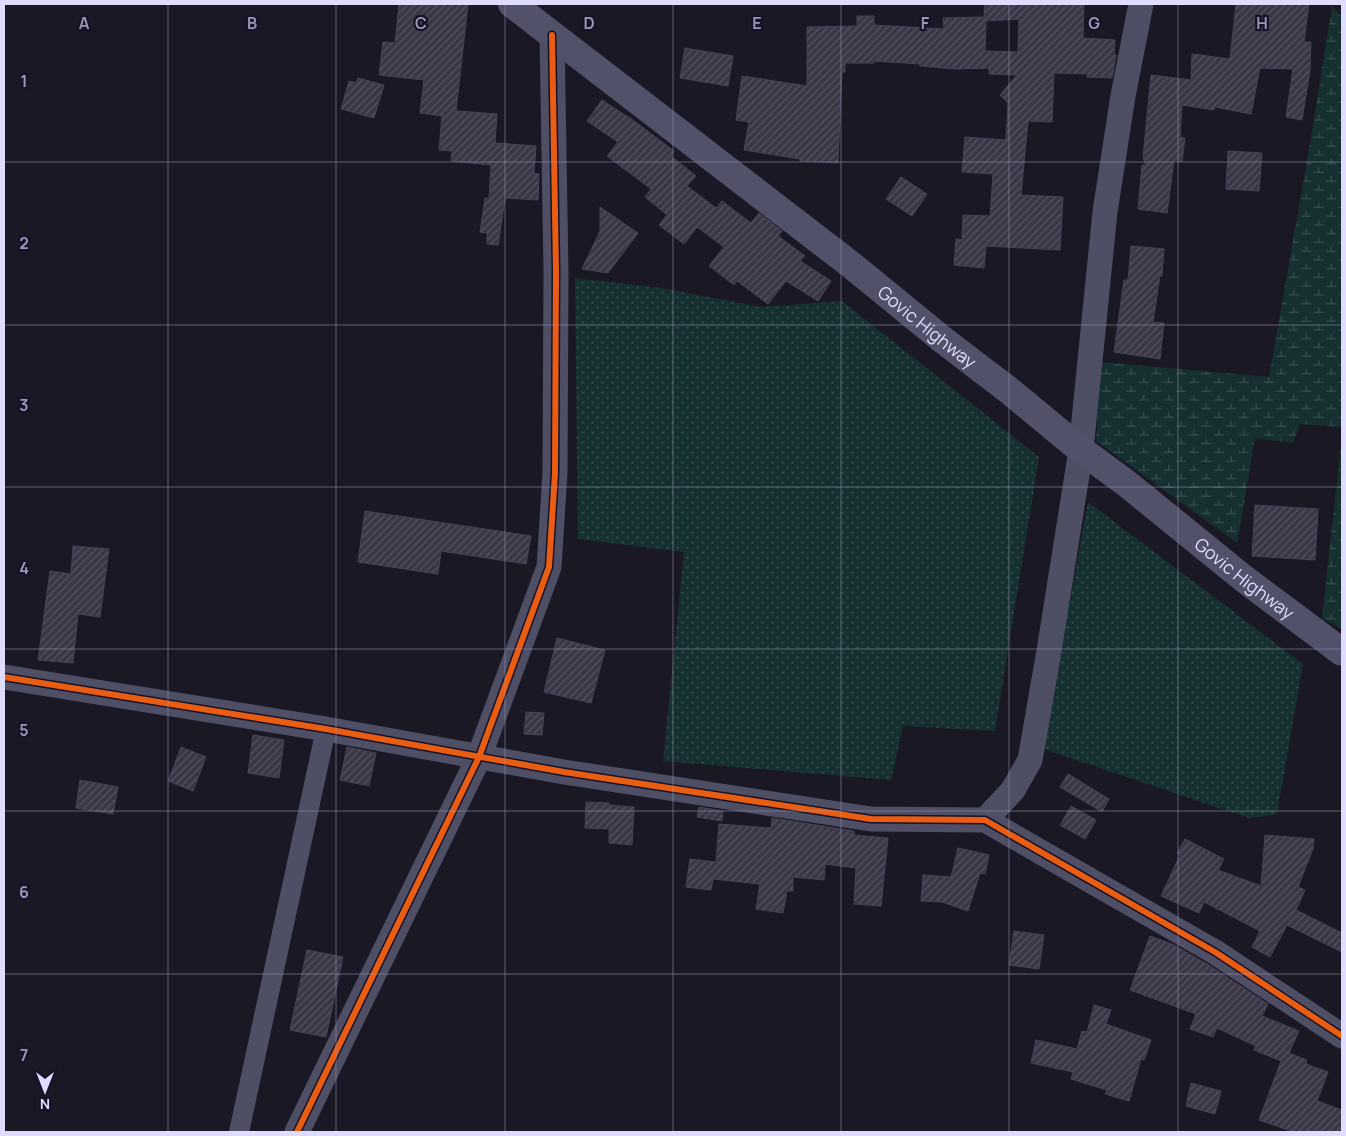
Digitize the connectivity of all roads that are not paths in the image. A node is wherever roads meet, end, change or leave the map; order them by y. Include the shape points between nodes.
1 (512, 4) edge
2 (1140, 4) edge
3 (552, 35) junction
4 (1081, 450) junction
5 (1342, 652) edge
6 (4, 677) edge
7 (326, 729) junction
8 (479, 757) junction
9 (985, 820) junction
10 (1342, 1036) edge
11 (239, 1132) edge
12 (297, 1132) edge

1 - 3 main road, Govic Highway
2 - 4 street via 1105,212
3 - 4 main road, Govic Highway via 850,264
3 - 8 street via 556,454 549,567
4 - 5 main road, Govic Highway
4 - 9 street via 1030,760 1013,790
6 - 7 street
7 - 8 street
7 - 11 street
8 - 9 street via 871,819
8 - 12 street
9 - 10 street via 1215,952

